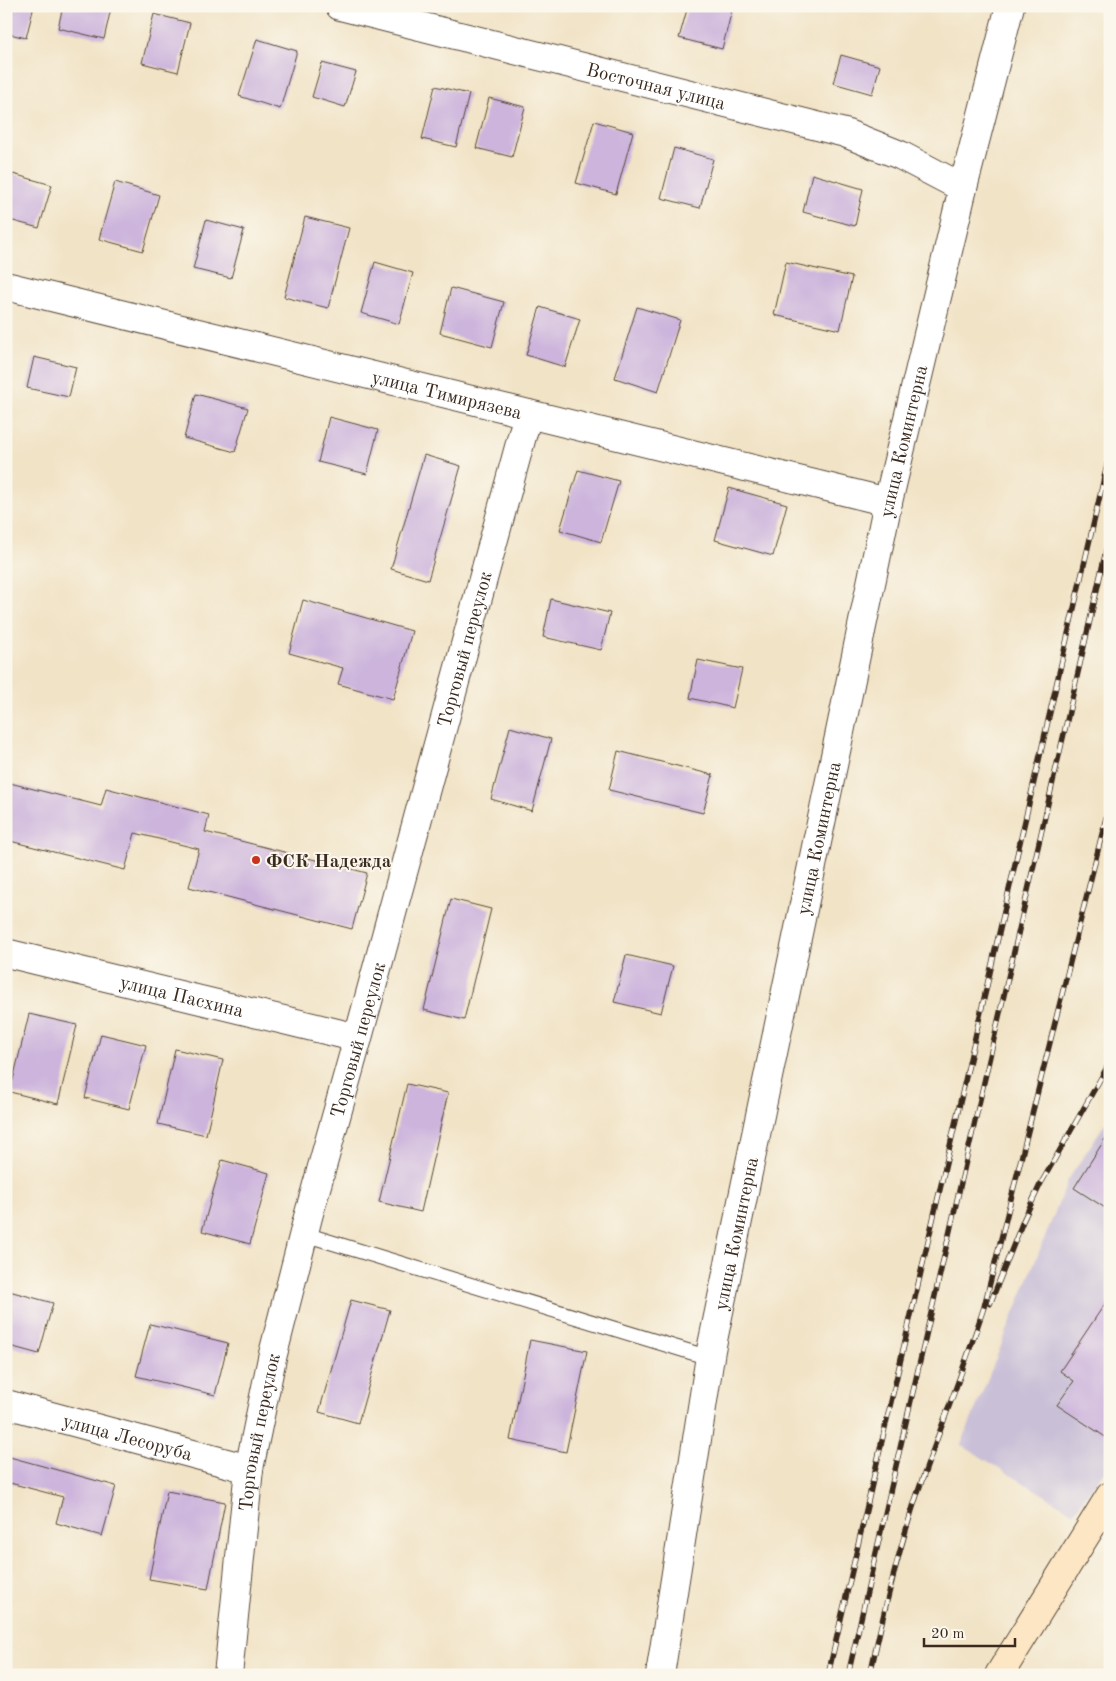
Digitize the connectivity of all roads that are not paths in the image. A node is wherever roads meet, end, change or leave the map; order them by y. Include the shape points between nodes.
1 (340, 6) edge
2 (1010, 6) edge
3 (963, 188) junction
4 (6, 286) edge
5 (528, 414) junction
6 (888, 502) junction
7 (6, 953) edge
8 (358, 1038) junction
9 (304, 1234) junction
10 (710, 1358) junction
11 (6, 1404) edge
12 (248, 1469) junction
13 (1110, 1496) edge
14 (228, 1675) edge
15 (660, 1675) edge
16 (999, 1675) edge

1 - 3 street, Восточная улица via 845,133 900,155
2 - 3 street, улица Коминтерна
3 - 6 street, улица Коминтерна
4 - 5 street, улица Тимирязева
5 - 6 street, улица Тимирязева
5 - 8 street, Торговый переулок
6 - 10 street, улица Коминтерна
7 - 8 street, улица Пасхина
8 - 9 street, Торговый переулок
9 - 10 lane
9 - 12 street, Торговый переулок
10 - 15 street, улица Коминтерна
11 - 12 street, улица Лесоруба
12 - 14 street, Торговый переулок
13 - 16 street

